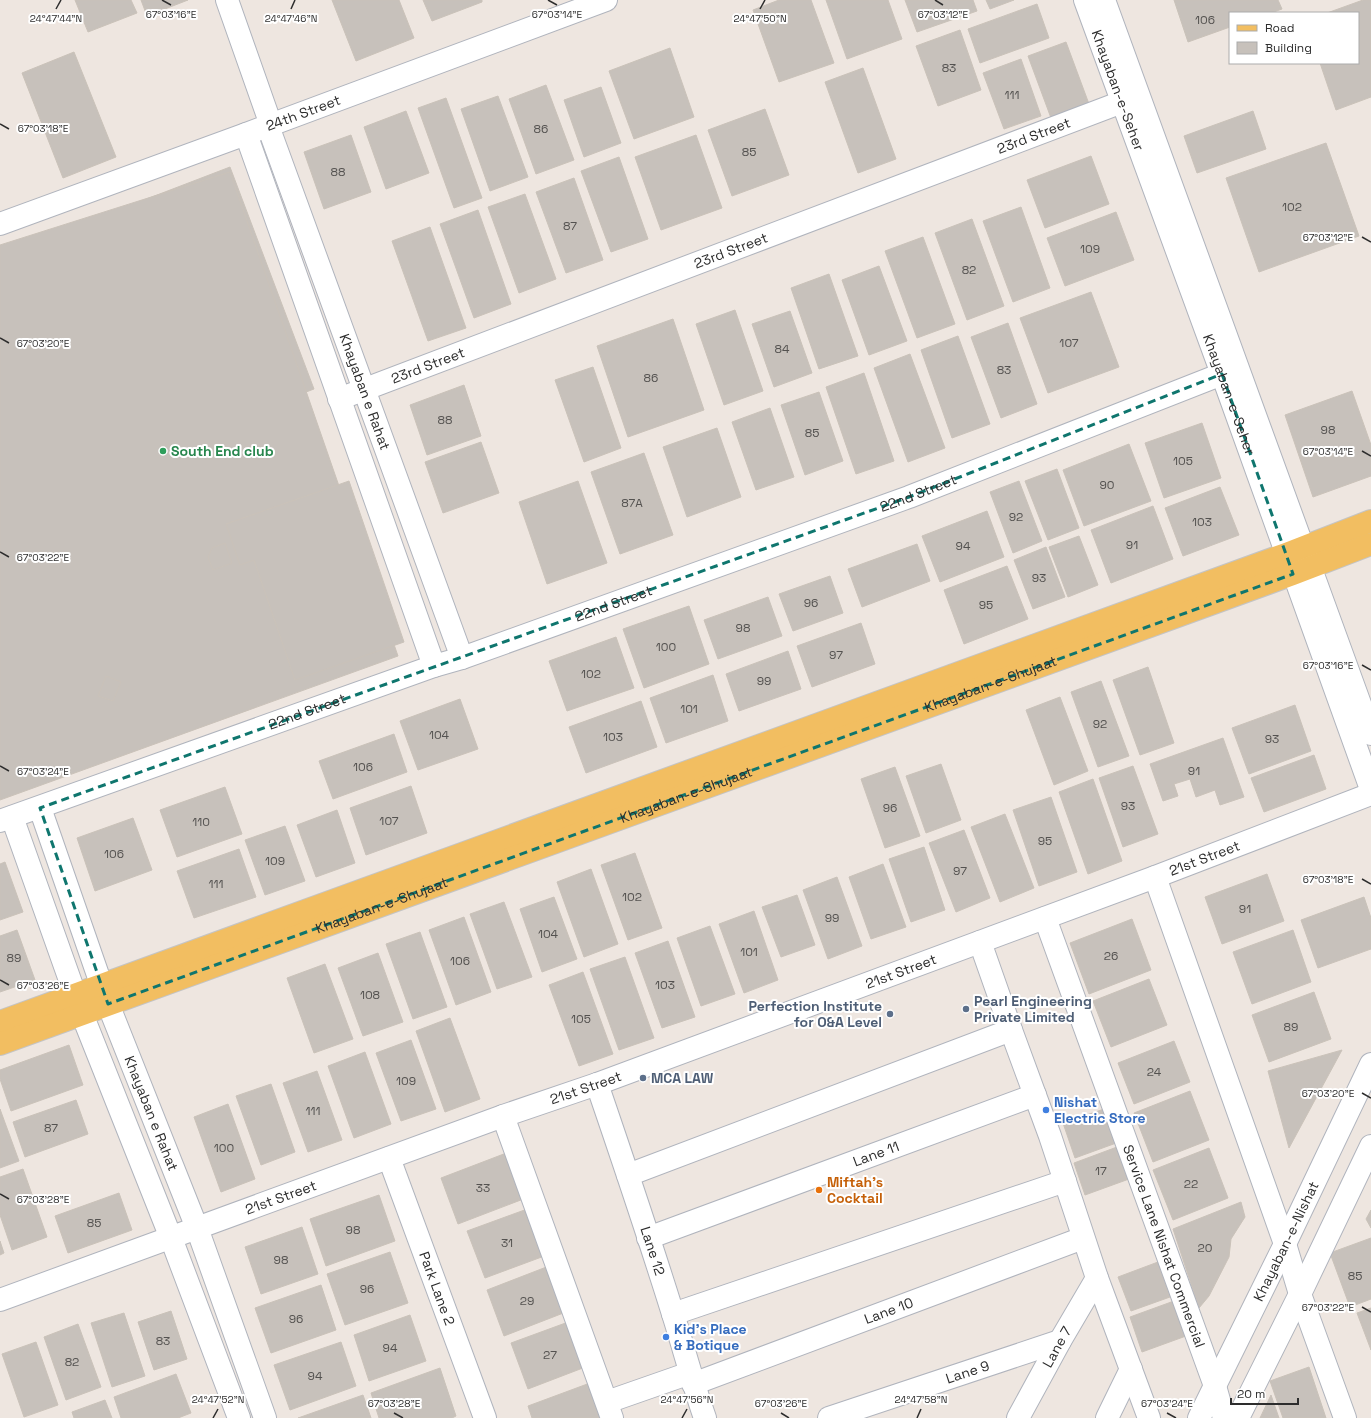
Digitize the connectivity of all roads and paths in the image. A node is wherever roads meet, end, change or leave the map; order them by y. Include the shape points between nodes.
1 (227, 0) edge
2 (606, 0) edge
3 (1085, 0) edge
4 (1104, 0) edge
5 (1122, 102) junction
6 (269, 125) junction
7 (246, 134) junction
8 (0, 224) edge
9 (1222, 374) junction
10 (364, 390) junction
11 (339, 399) junction
12 (1371, 521) edge
13 (1371, 544) edge
14 (1298, 560) junction
15 (462, 658) junction
16 (434, 666) junction
17 (1371, 734) edge
18 (1371, 789) edge
19 (1371, 794) edge
20 (40, 808) junction
21 (6, 819) edge
22 (1155, 877) junction
23 (1045, 918) junction
24 (980, 942) junction
25 (105, 995) junction
26 (79, 1004) junction
27 (0, 1022) edge
28 (1011, 1030) junction
29 (0, 1044) edge
30 (1371, 1064) edge
31 (597, 1084) junction
32 (1036, 1095) junction
33 (502, 1116) junction
34 (1371, 1146) edge
35 (390, 1158) junction
36 (628, 1175) junction
37 (1065, 1181) junction
38 (197, 1228) junction
39 (171, 1238) junction
40 (648, 1238) junction
41 (1084, 1238) junction
42 (1285, 1244) junction
43 (1097, 1278) junction
44 (1300, 1294) junction
45 (0, 1300) edge
46 (673, 1314) junction
47 (1060, 1341) junction
48 (1131, 1369) junction
49 (692, 1378) junction
50 (1215, 1386) junction
51 (609, 1410) edge
52 (239, 1418) edge
53 (265, 1418) edge
54 (485, 1418) edge
55 (706, 1418) edge
56 (829, 1418) edge
57 (1018, 1418) edge
58 (1107, 1418) edge
59 (1149, 1418) edge
60 (1199, 1418) edge
61 (1224, 1418) edge
62 (1238, 1418) edge
63 (1345, 1418) edge

1 - 6 street, Khayaban e Rahat
2 - 6 street, 24th Street
3 - 5 street, Khayaban-e-Seher
4 - 14 street, Khayaban-e-Seher
5 - 9 street, Khayaban-e-Seher
5 - 10 street, 23rd Street
6 - 7 street, 24th Street
6 - 10 street, Khayaban e Rahat
7 - 8 street, 24th Street
7 - 11 street, Khayaban e Rahat
9 - 14 street, Khayaban-e-Seher
9 - 15 street, 22nd Street via 909,497
10 - 11 street, 23rd Street
10 - 15 street, Khayaban e Rahat
11 - 16 street, Khayaban e Rahat
12 - 14 main road
13 - 14 main road, Khayaban-e-Shujaat
14 - 17 street, Khayaban-e-Seher
14 - 18 street, Khayaban-e-Seher
14 - 25 main road, Khayaban-e-Shujaat
15 - 16 street, 22nd Street
16 - 20 street, 22nd Street
19 - 22 street, 21st Street
20 - 21 street, 22nd Street
20 - 25 street, Khayaban e Rahat
21 - 26 street, Khayaban e Rahat
22 - 23 street, 21st Street
22 - 42 street
23 - 24 street, 21st Street
23 - 50 street, Service Lane Nishat Commercial
24 - 28 street
24 - 31 street, 21st Street
25 - 26 main road, Khayaban-e-Shujaat
25 - 38 street, Khayaban e Rahat
26 - 27 main road, Khayaban-e-Shujaat
26 - 29 main road, Khayaban-e-Shujaat
26 - 39 street, Khayaban e Rahat
28 - 32 street
28 - 36 street
30 - 42 street, Khayaban-e-Nishat
31 - 33 street, 21st Street
31 - 36 street, Lane 12
32 - 37 street
32 - 40 street, Lane 11
33 - 35 street, 21st Street
33 - 51 street
34 - 44 street
35 - 38 street, 21st Street
35 - 54 street, Park Lane 2
36 - 40 street, Lane 12
37 - 41 street
37 - 46 street
38 - 39 street, 21st Street
38 - 53 street, Khayaban e Rahat
39 - 45 street, 21st Street
39 - 52 street, Khayaban e Rahat
40 - 46 street, Lane 12
41 - 43 street
41 - 49 street, Lane 10
42 - 44 street
42 - 50 street, Khayaban-e-Nishat
43 - 47 street, Lane 7
43 - 48 street
44 - 62 street
44 - 63 street
46 - 49 street, Lane 12
47 - 56 street, Lane 9
47 - 57 street, Lane 7
48 - 58 street
48 - 59 street
49 - 51 street, Lane 10
49 - 55 street, Lane 12
50 - 60 street, Khayaban-e-Nishat
50 - 61 street, Service Lane Nishat Commercial

